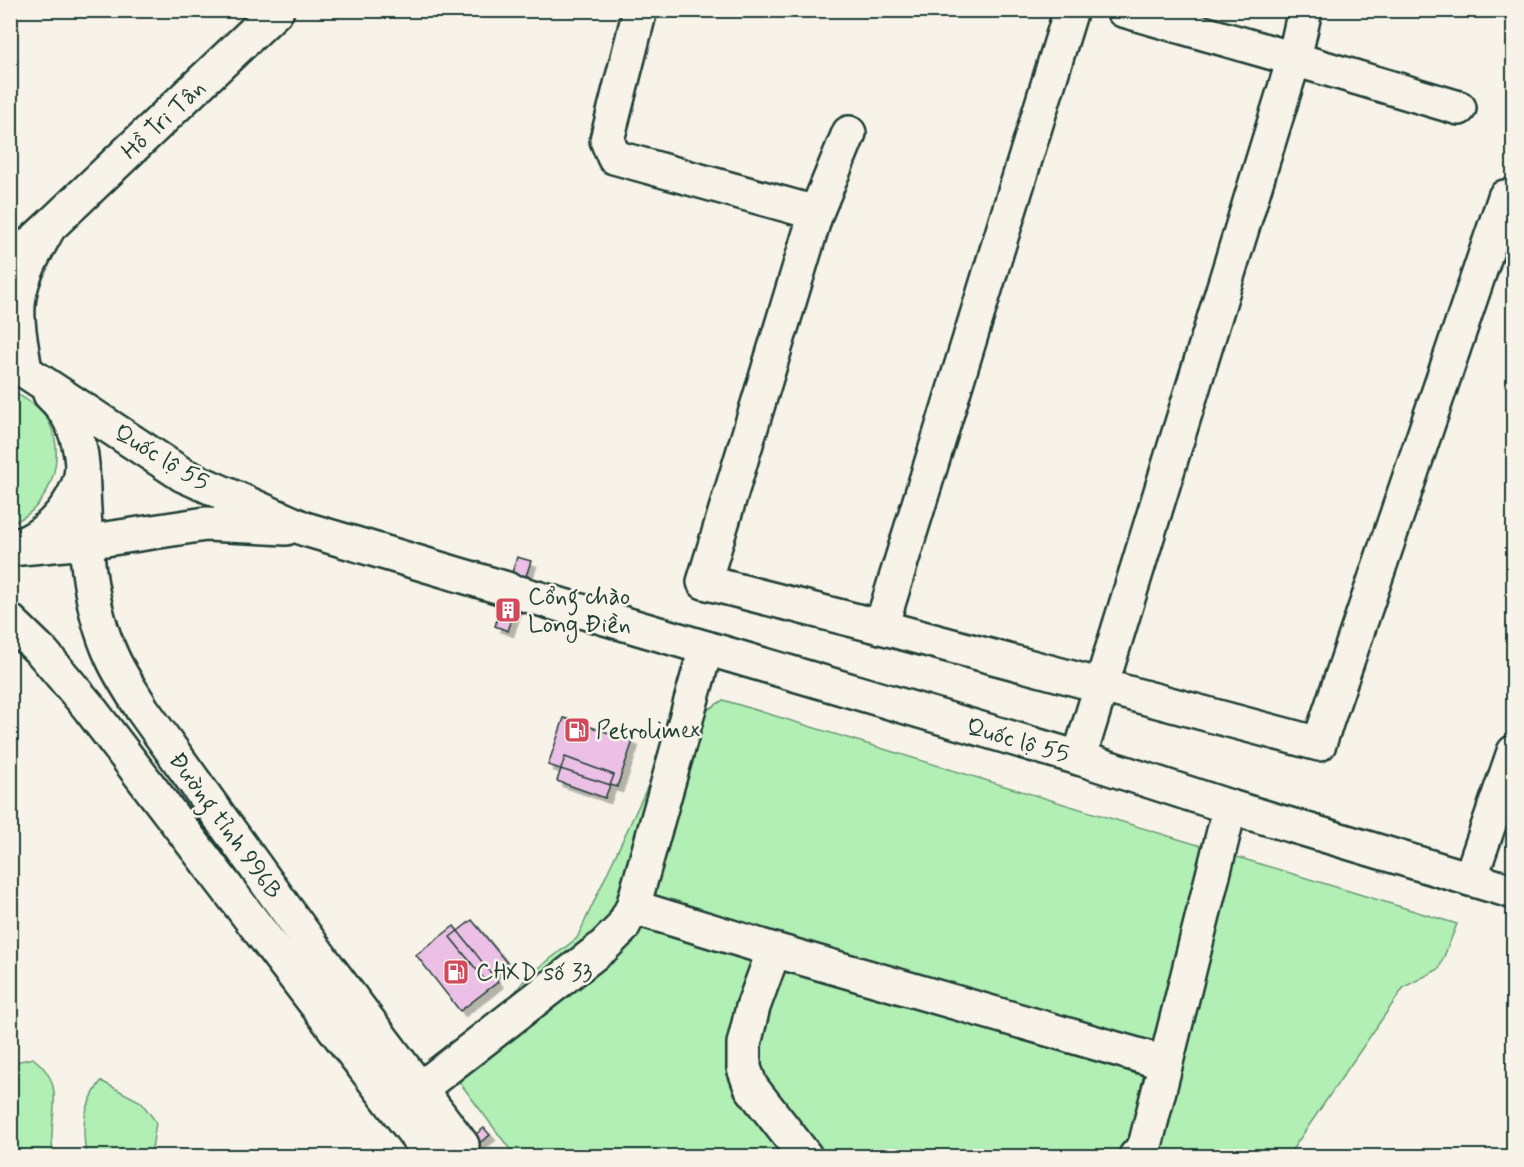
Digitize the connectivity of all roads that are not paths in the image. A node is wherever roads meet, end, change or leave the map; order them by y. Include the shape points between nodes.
1 (277, 10) edge
2 (640, 10) edge
3 (1071, 10) edge
4 (1123, 10) edge
5 (1305, 10) edge
6 (1294, 58) junction
7 (1459, 108) dead end
8 (849, 133) dead end
9 (1505, 197) dead end
10 (816, 213) junction
11 (49, 227) junction
12 (10, 263) edge
13 (18, 367) edge
14 (82, 467) junction
15 (305, 529) junction
16 (86, 543) junction
17 (10, 548) edge
18 (10, 621) edge
19 (881, 627) junction
20 (705, 648) junction
21 (1102, 686) junction
22 (1514, 752) edge
23 (1079, 758) junction
24 (1230, 807) junction
25 (1470, 879) junction
26 (1514, 892) edge
27 (633, 907) junction
28 (774, 950) junction
29 (1165, 1063) junction
30 (420, 1089) junction
31 (467, 1151) edge
32 (432, 1156) edge
33 (805, 1156) edge
34 (1136, 1156) edge

1 - 11 main road, Hồ Tri Tân
2 - 10 main road via 607,140 614,157
3 - 19 main road
4 - 6 main road
5 - 6 main road
6 - 7 main road
6 - 21 main road
8 - 10 main road
9 - 21 main road via 1319,744
10 - 19 main road via 704,582
11 - 12 main road, Hồ Tri Tân
11 - 13 main road via 27,268 18,297
13 - 14 main road, Đường tỉnh 996B via 60,403 75,428
13 - 15 main road, Quốc lộ 55 via 183,475
14 - 16 main road, Đường tỉnh 996B
14 - 17 main road via 66,510 48,530
15 - 16 main road, Quốc lộ 55 via 206,524
15 - 20 main road, Quốc lộ 55
16 - 17 main road, Quốc lộ 55
16 - 30 main road, Đường tỉnh 996B via 90,583 104,637 124,680 324,962
18 - 32 main road, Đường tỉnh 996B via 87,705
19 - 21 main road
20 - 23 main road, Quốc lộ 55
20 - 27 main road
21 - 23 main road
22 - 25 main road
23 - 24 main road, Quốc lộ 55
24 - 25 main road, Quốc lộ 55
24 - 29 main road
25 - 26 main road, Quốc lộ 55
27 - 28 main road
27 - 30 main road via 622,928 603,947
28 - 29 main road
28 - 33 main road via 753,1007 744,1044 744,1068 751,1087
29 - 34 main road via 1145,1146
30 - 31 main road, Đường tỉnh 996B

